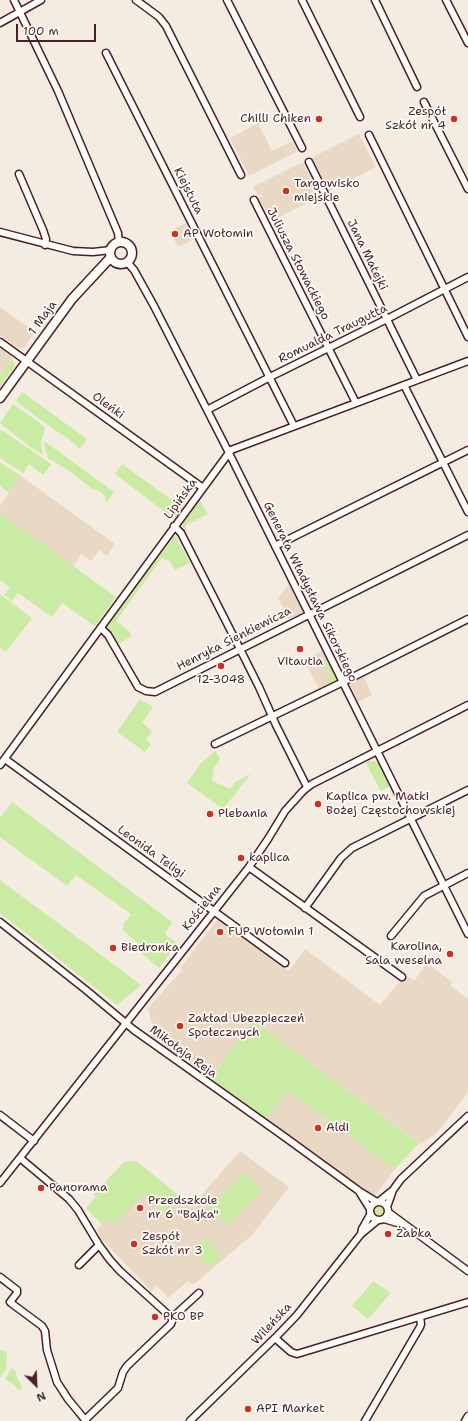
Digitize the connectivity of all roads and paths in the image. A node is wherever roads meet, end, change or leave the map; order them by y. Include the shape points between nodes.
1 (14, 0) edge
2 (41, 0) edge
3 (136, 0) edge
4 (227, 0) edge
5 (302, 0) edge
6 (375, 0) edge
7 (446, 0) edge
8 (20, 11) junction
9 (0, 23) edge
10 (468, 43) edge
11 (106, 52) dead end
12 (417, 87) dead end
13 (424, 102) dead end
14 (360, 117) dead end
15 (369, 135) dead end
16 (302, 148) dead end
17 (309, 162) dead end
18 (19, 174) dead end
19 (241, 176) dead end
20 (468, 189) edge
21 (254, 200) dead end
22 (0, 232) edge
23 (119, 242) junction
24 (45, 245) junction
25 (111, 254) junction
26 (127, 262) junction
27 (468, 277) edge
28 (445, 289) junction
29 (387, 320) junction
30 (468, 337) edge
31 (0, 342) edge
32 (329, 348) junction
33 (27, 361) junction
34 (468, 361) edge
35 (270, 377) junction
36 (417, 380) junction
37 (404, 385) junction
38 (0, 398) edge
39 (356, 403) junction
40 (207, 410) junction
41 (294, 426) junction
42 (468, 450) edge
43 (229, 452) junction
44 (443, 462) junction
45 (203, 488) junction
46 (468, 512) edge
47 (174, 526) junction
48 (468, 535) edge
49 (275, 546) junction
50 (308, 614) junction
51 (468, 619) edge
52 (100, 628) junction
53 (240, 648) junction
54 (343, 682) junction
55 (468, 705) edge
56 (272, 717) junction
57 (215, 744) dead end
58 (377, 750) junction
59 (5, 759) junction
60 (0, 765) edge
61 (307, 787) junction
62 (468, 790) edge
63 (411, 819) junction
64 (249, 867) junction
65 (468, 873) edge
66 (444, 885) junction
67 (305, 908) junction
68 (214, 912) junction
69 (0, 922) edge
70 (468, 934) edge
71 (391, 936) dead end
72 (285, 963) dead end
73 (402, 977) dead end
74 (126, 1024) junction
75 (0, 1115) edge
76 (468, 1116) edge
77 (34, 1141) junction
78 (20, 1158) junction
79 (0, 1183) edge
80 (393, 1190) junction
81 (359, 1191) junction
82 (378, 1202) junction
83 (387, 1209) junction
84 (370, 1212) junction
85 (381, 1220) junction
86 (406, 1226) junction
87 (361, 1234) junction
88 (99, 1245) junction
89 (79, 1265) dead end
90 (468, 1271) edge
91 (0, 1278) edge
92 (199, 1293) dead end
93 (468, 1302) edge
94 (420, 1317) junction
95 (173, 1319) junction
96 (275, 1338) junction
97 (468, 1416) edge
98 (85, 1420) edge
99 (190, 1421) edge
100 (365, 1421) edge
101 (465, 1421) edge

1 - 8 street
2 - 8 street
3 - 19 street via 159,17 166,26
4 - 16 street
5 - 14 street
6 - 12 street
7 - 10 street
8 - 9 street
8 - 23 street via 92,169 118,233
11 - 35 street, Kiejstuta
13 - 20 street
15 - 28 street
17 - 29 street, Jana Matejki
18 - 24 street via 43,230
21 - 32 street, Juliusza Słowackiego
22 - 24 street
23 - 25 main road via 113,245
23 - 26 main road via 131,248 132,254
24 - 25 street via 73,251
25 - 26 main road via 118,264
25 - 33 main road, 1 Maja via 72,299
26 - 40 street, Generała Władysława Sikorskiego via 154,306
27 - 28 street, Romualda Traugutta
28 - 29 street, Romualda Traugutta
28 - 30 street
29 - 32 street, Romualda Traugutta
29 - 36 street, Jana Matejki
31 - 33 street, Oleńki
32 - 35 street, Romualda Traugutta
32 - 39 street, Juliusza Słowackiego
33 - 38 main road, 1 Maja
33 - 45 street, Oleńki
34 - 36 street, Lipińska
35 - 40 street, Romualda Traugutta
35 - 41 street, Kiejstuta
36 - 37 street, Lipińska
37 - 39 street, Lipińska
37 - 44 street
39 - 41 street, Lipińska
40 - 43 street, Generała Władysława Sikorskiego
41 - 43 street, Lipińska via 233,448
42 - 44 street
43 - 45 street, Lipińska
43 - 49 street, Generała Władysława Sikorskiego
44 - 46 street
44 - 49 street
45 - 47 street, Lipińska
47 - 52 street, Lipińska
47 - 53 street via 181,533
48 - 50 street, Henryka Sienkiewicza
49 - 50 street, Generała Władysława Sikorskiego
50 - 53 street, Henryka Sienkiewicza
50 - 54 street, Generała Władysława Sikorskiego
51 - 54 street
52 - 53 street, Henryka Sienkiewicza via 108,635 135,683 140,689 149,692 158,691
52 - 59 street, Lipińska
53 - 56 street
54 - 56 street
54 - 58 street, Generała Władysława Sikorskiego
55 - 58 street, Kościelna
56 - 57 street
56 - 61 street
58 - 61 street, Kościelna
58 - 63 street, Generała Władysława Sikorskiego
59 - 60 street, Lipińska
59 - 68 street, Leonida Teligi
61 - 64 street, Kościelna via 286,811
62 - 63 street
63 - 66 street, Generała Władysława Sikorskiego
63 - 67 street via 349,850
64 - 67 street
64 - 68 street, Kościelna
65 - 66 street
66 - 70 street, Generała Władysława Sikorskiego
66 - 71 street via 420,899
67 - 73 street
68 - 72 street, Leonida Teligi
68 - 74 street, Kościelna
69 - 74 street, Mikołaja Reja
74 - 77 street, Kościelna
74 - 81 street, Mikołaja Reja
75 - 77 street
76 - 80 street via 414,1165
77 - 78 street, Kościelna
78 - 79 street, Kościelna
78 - 88 street via 69,1199
80 - 82 street
80 - 83 street
81 - 82 street, Mikołaja Reja
81 - 84 street, Mikołaja Reja
82 - 83 street via 384,1204
82 - 84 street via 373,1204
83 - 85 street via 386,1216
83 - 86 street
84 - 85 street via 374,1219
84 - 87 street, Wileńska
85 - 86 street
85 - 87 street, Wileńska
86 - 90 street
87 - 96 street, Wileńska via 297,1315
88 - 89 street
88 - 95 street via 120,1271
91 - 98 street via 17,1290 10,1302 45,1331 47,1350 57,1382
92 - 95 street
93 - 94 street
94 - 96 street via 297,1354
94 - 100 street via 420,1327
95 - 98 street via 171,1324 127,1366 115,1391
96 - 99 street, Wileńska
97 - 101 street

